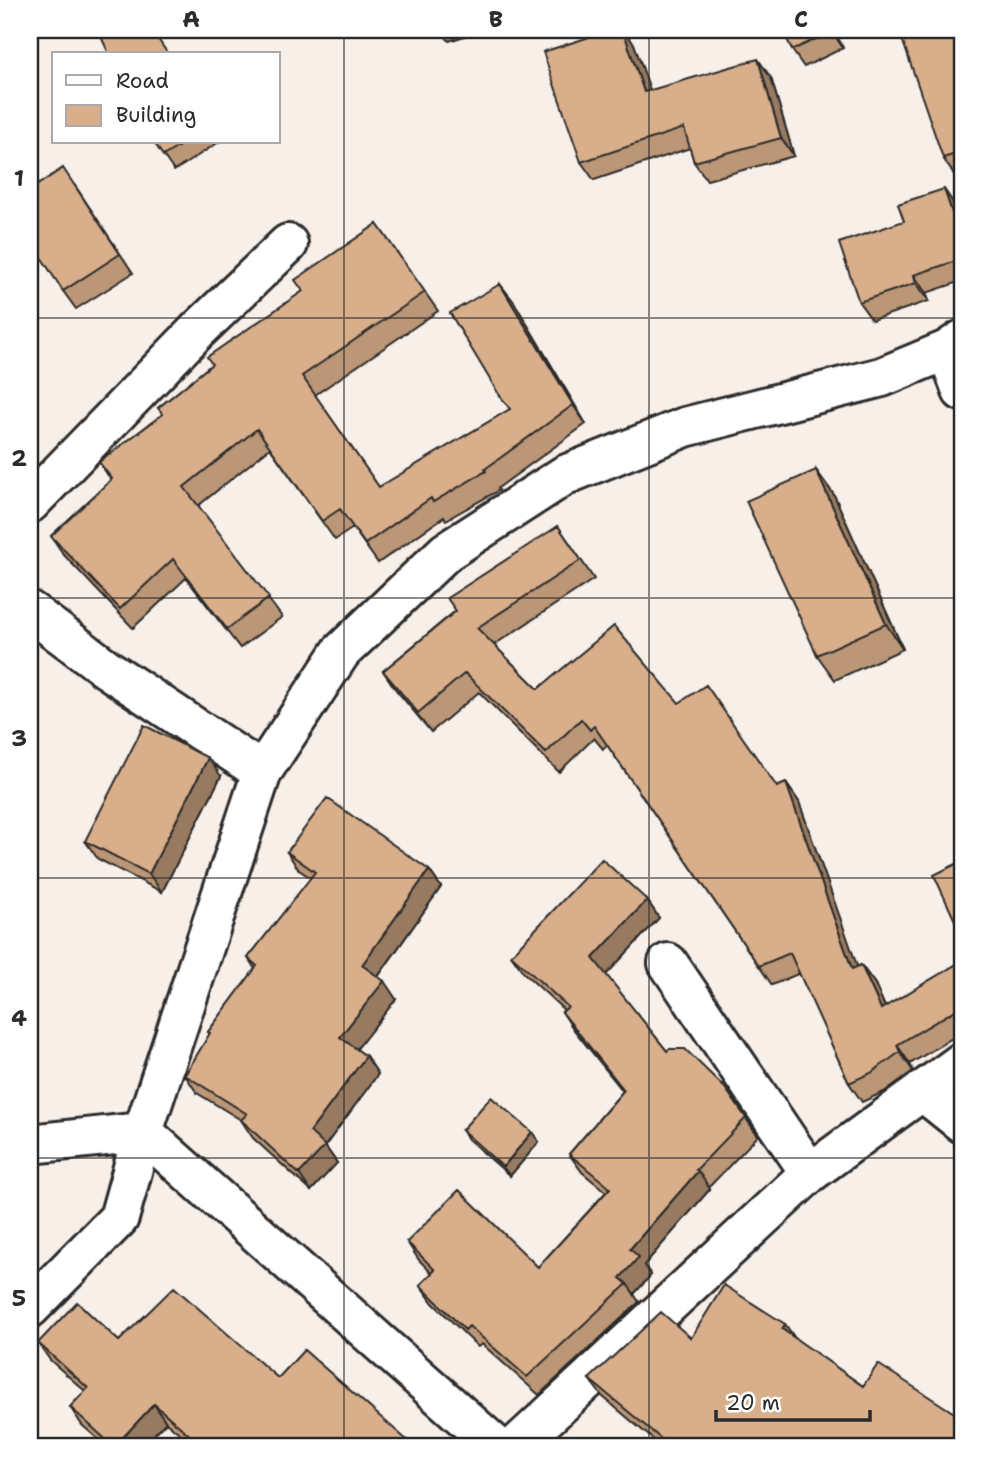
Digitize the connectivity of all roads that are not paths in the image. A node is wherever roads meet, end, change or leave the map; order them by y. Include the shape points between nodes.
1 (288, 244) dead end
2 (955, 345) edge
3 (962, 391) edge
4 (30, 503) edge
5 (30, 611) edge
6 (262, 772) junction
7 (668, 963) dead end
8 (962, 1062) edge
9 (922, 1091) junction
10 (962, 1123) edge
11 (143, 1132) junction
12 (30, 1144) edge
13 (810, 1173) junction
14 (30, 1308) edge
15 (497, 1447) edge
16 (515, 1447) edge

1 - 4 street
2 - 3 street
2 - 6 street via 882,376 685,427 565,475 446,552 341,652
5 - 6 street via 107,669
6 - 11 street
7 - 13 street
8 - 9 street
9 - 10 street
9 - 13 street
11 - 12 street
11 - 14 street via 118,1218
11 - 15 street
13 - 16 street

